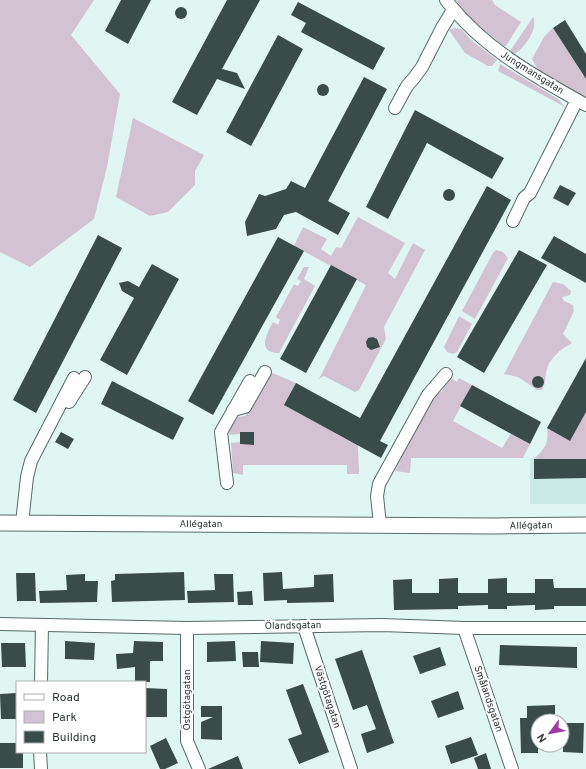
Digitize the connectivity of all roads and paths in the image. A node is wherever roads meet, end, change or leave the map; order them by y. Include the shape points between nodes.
1 (446, 0) edge
2 (454, 10) junction
3 (582, 103) edge
4 (395, 108) dead end
5 (513, 221) dead end
6 (265, 372) dead end
7 (446, 374) dead end
8 (79, 377) dead end
9 (250, 380) dead end
10 (233, 410) junction
11 (227, 483) dead end
12 (0, 523) edge
13 (22, 523) junction
14 (380, 525) junction
15 (586, 525) edge
16 (0, 624) edge
17 (42, 625) junction
18 (304, 626) junction
19 (187, 628) junction
20 (464, 628) junction
21 (586, 628) edge
22 (42, 681) edge
23 (40, 753) edge
24 (41, 769) edge
25 (199, 769) edge
26 (351, 769) edge
27 (512, 769) edge

1 - 2 street, Jungmansgatan
2 - 3 street, Jungmansgatan via 503,56
2 - 4 street
3 - 5 street, Jungmansgatan via 530,194 524,198
6 - 10 street via 245,407
7 - 14 street via 428,395 379,484 376,496
8 - 13 street via 56,411 31,461
9 - 10 street
10 - 11 street via 221,432
12 - 13 street, Allégatan
13 - 14 street, Allégatan
14 - 15 street, Allégatan
16 - 17 street, Ölandsgatan
17 - 19 street, Ölandsgatan
17 - 22 street
18 - 19 street, Ölandsgatan
18 - 20 street, Ölandsgatan
18 - 26 street, Västgötagatan
19 - 25 street, Östgötagatan via 187,741
20 - 21 street, Ölandsgatan
20 - 27 street, Smålandsgatan
23 - 24 street

